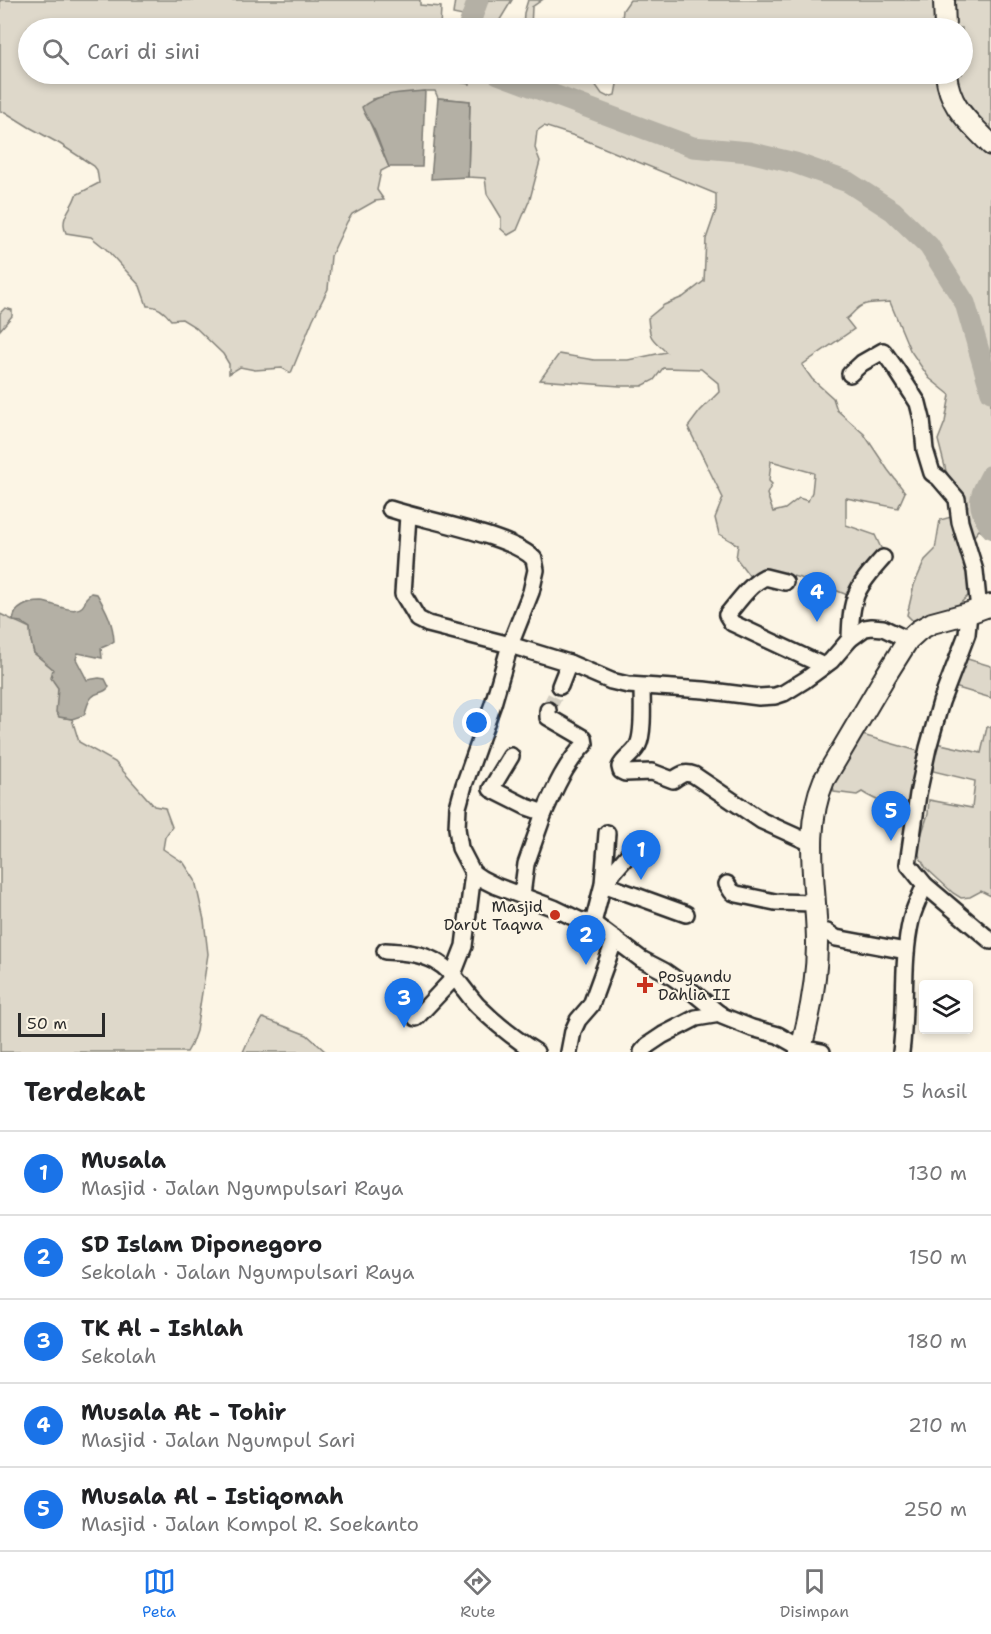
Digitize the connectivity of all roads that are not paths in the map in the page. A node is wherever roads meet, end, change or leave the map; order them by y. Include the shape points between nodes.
1 (944, 0) edge
2 (945, 18) edge
3 (948, 84) edge
4 (991, 145) edge
5 (850, 374) dead end
6 (390, 509) dead end
7 (408, 515) junction
8 (883, 558) dead end
9 (785, 582) dead end
10 (980, 609) edge
11 (850, 639) junction
12 (908, 640) junction
13 (510, 645) junction
14 (569, 663) junction
15 (824, 666) junction
16 (560, 686) tunnel mouth
17 (642, 687) junction
18 (549, 710) dead end
19 (511, 756) dead end
20 (464, 785) junction
21 (491, 789) junction
22 (544, 813) junction
23 (607, 833) dead end
24 (813, 844) junction
25 (634, 848) dead end
26 (473, 873) junction
27 (603, 884) junction
28 (727, 884) dead end
29 (925, 885) junction
30 (522, 895) junction
31 (815, 903) junction
32 (686, 914) dead end
33 (593, 923) junction
34 (816, 930) junction
35 (989, 937) edge
36 (615, 939) junction
37 (385, 951) dead end
38 (906, 951) junction
39 (453, 974) junction
40 (720, 1014) junction
41 (416, 1018) dead end
42 (800, 1050) edge
43 (536, 1052) edge
44 (569, 1052) edge
45 (642, 1052) edge
46 (822, 1052) edge
47 (902, 1052) edge

1 - 2 main road
3 - 4 main road via 958,109
5 - 10 street via 883,351 918,403 932,473 957,499
6 - 7 street
7 - 13 street via 402,590 418,619
7 - 13 street via 505,542 525,550 534,559 531,592
8 - 11 street via 856,594
9 - 15 street via 760,579 727,615 732,623
10 - 12 main road via 932,623
10 - 29 street via 941,702 918,794 908,864
11 - 12 street via 872,627
11 - 15 street
12 - 24 main road via 824,780 815,810
13 - 14 street
13 - 20 street
14 - 16 street
14 - 17 street via 610,681
15 - 17 street via 775,696
17 - 24 street via 641,736 638,747 623,761 621,771 652,772 673,780 683,773 694,775 762,821
18 - 22 street via 548,717 584,738 585,744 573,756
19 - 21 street
20 - 21 street
20 - 26 street via 457,828 460,848
21 - 22 street
22 - 30 street via 526,864
23 - 27 street
24 - 31 main road
25 - 27 street
26 - 30 street
26 - 39 street via 464,946
27 - 32 street
27 - 33 street
28 - 31 street via 736,894 775,902
29 - 35 street
29 - 38 street via 912,918
30 - 33 street
31 - 34 main road
33 - 36 street
34 - 38 street via 836,938
34 - 42 main road via 811,1009
36 - 40 street
36 - 44 street via 591,1005 573,1031
37 - 39 street via 417,954
38 - 47 street
39 - 41 street
39 - 43 street via 476,1004
40 - 42 street via 778,1035
40 - 45 street via 696,1018 663,1035
42 - 46 street

